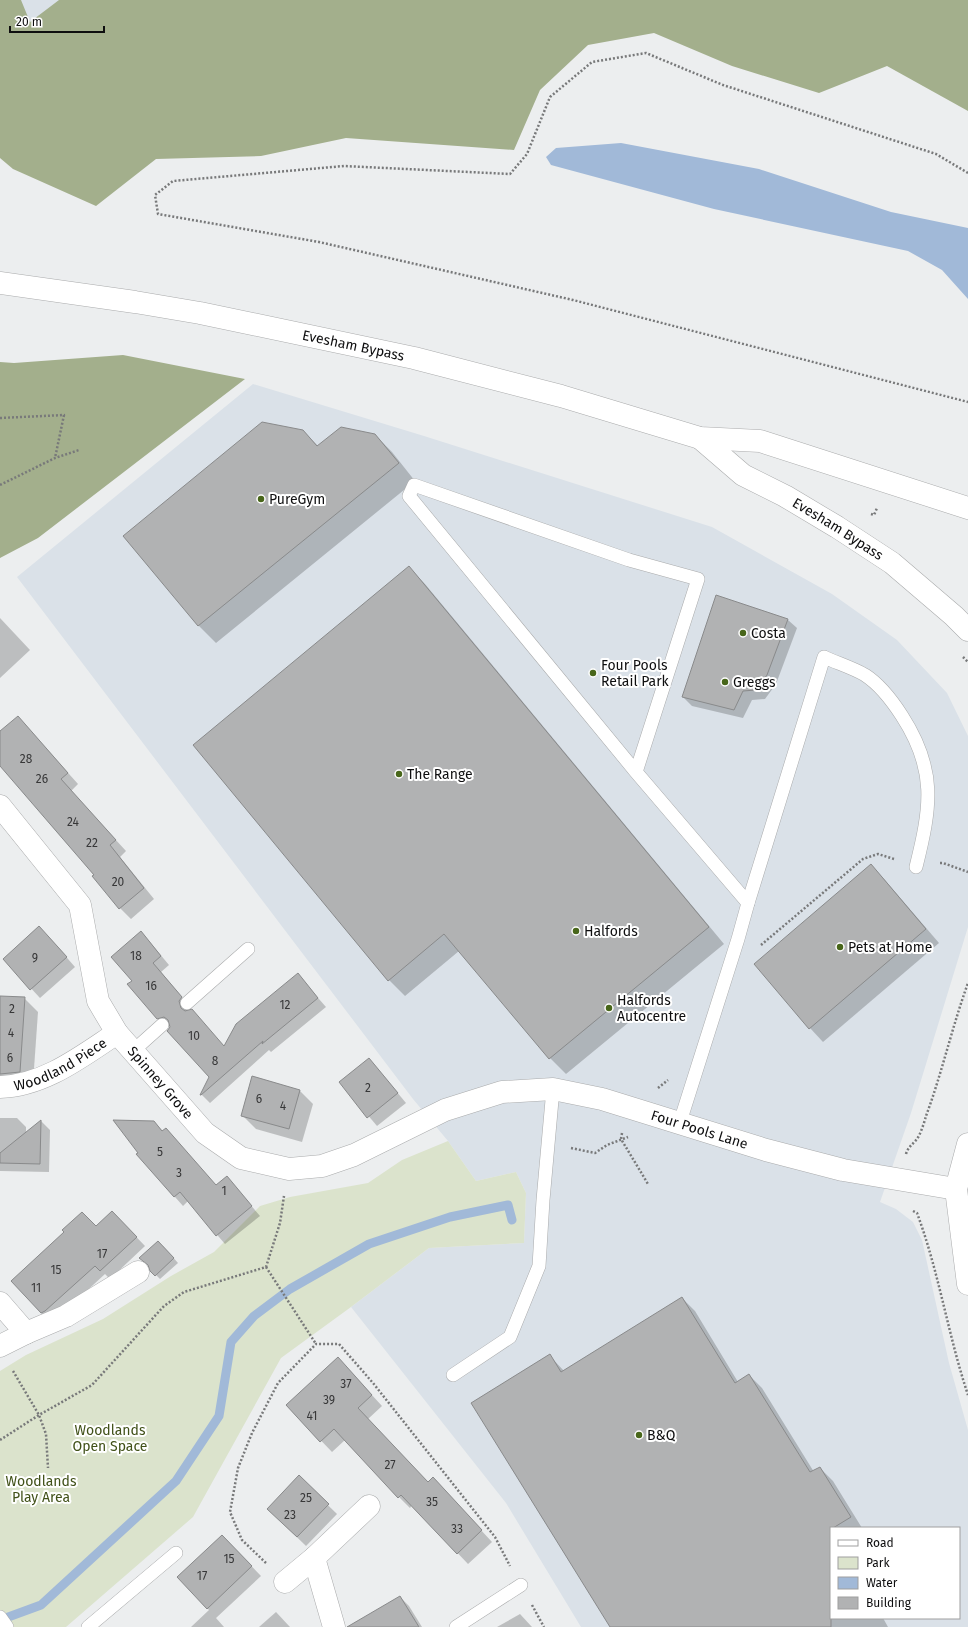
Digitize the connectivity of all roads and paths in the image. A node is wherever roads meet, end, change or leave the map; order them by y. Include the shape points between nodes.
1 (968, 173) edge
2 (0, 283) edge
3 (968, 402) edge
4 (0, 418) edge
5 (700, 438) junction
6 (79, 450) dead end
7 (55, 458) junction
8 (0, 485) edge
9 (968, 508) edge
10 (968, 630) edge
11 (636, 772) junction
12 (0, 806) edge
13 (916, 867) dead end
14 (748, 904) junction
15 (248, 949) dead end
16 (187, 1003) dead end
17 (162, 1025) dead end
18 (117, 1033) junction
19 (133, 1051) junction
20 (0, 1087) edge
21 (553, 1089) junction
22 (445, 1110) joint
23 (680, 1122) junction
24 (968, 1144) edge
25 (289, 1169) junction
26 (956, 1190) junction
27 (266, 1267) junction
28 (138, 1272) dead end
29 (968, 1284) edge
30 (0, 1303) edge
31 (26, 1333) junction
32 (316, 1344) junction
33 (0, 1346) edge
34 (12, 1369) dead end
35 (452, 1375) dead end
36 (39, 1415) junction
37 (0, 1440) edge
38 (48, 1468) dead end
39 (369, 1506) dead end
40 (176, 1553) dead end
41 (314, 1558) junction
42 (285, 1582) joint
43 (521, 1585) junction
44 (0, 1617) edge
45 (7, 1627) edge
46 (88, 1627) edge
47 (334, 1627) edge
48 (456, 1627) edge
49 (544, 1627) edge

1 - 3 path via 936,154 723,85 646,53 592,62 550,97 527,154 510,174 344,166 173,181 155,195 158,214 319,242 573,300
2 - 5 main road, Evesham Bypass via 200,313 414,358 561,396
4 - 7 path via 64,415
5 - 9 main road, Evesham Bypass via 760,440
5 - 10 main road, Evesham Bypass via 742,475 785,496 892,563
6 - 7 path
7 - 8 path
11 - 11 lane via 698,579 629,560 414,484 409,496
11 - 14 lane
12 - 18 main road, Spinney Grove via 80,905 98,1002
13 - 14 lane via 926,827 929,797 925,763 911,730 892,700 866,676 824,657
14 - 23 lane
15 - 16 lane
17 - 19 lane
18 - 19 main road, Spinney Grove
18 - 20 main road, Woodland Piece via 68,1065 35,1081
19 - 25 main road, Spinney Grove via 205,1133 241,1158
21 - 22 main road, Four Pools Lane via 502,1092
21 - 23 main road, Four Pools Lane via 602,1099
21 - 35 lane via 539,1266 510,1337
22 - 25 main road, Spinney Grove via 354,1155 322,1166
23 - 26 main road, Four Pools Lane via 766,1150 843,1170
24 - 26 main road
25 - 27 path via 280,1223
26 - 29 main road
27 - 32 path
27 - 36 path via 184,1292 164,1306 92,1385
28 - 31 main road via 66,1316
30 - 31 main road
31 - 33 main road
32 - 42 path via 278,1383 252,1433 238,1468 230,1512 242,1540
32 - 43 path via 339,1344 374,1383 494,1537
34 - 36 path
36 - 37 path
36 - 38 path via 46,1434
39 - 41 main road
40 - 46 lane
41 - 42 main road
41 - 47 main road
43 - 48 lane
43 - 49 path
44 - 45 lane

